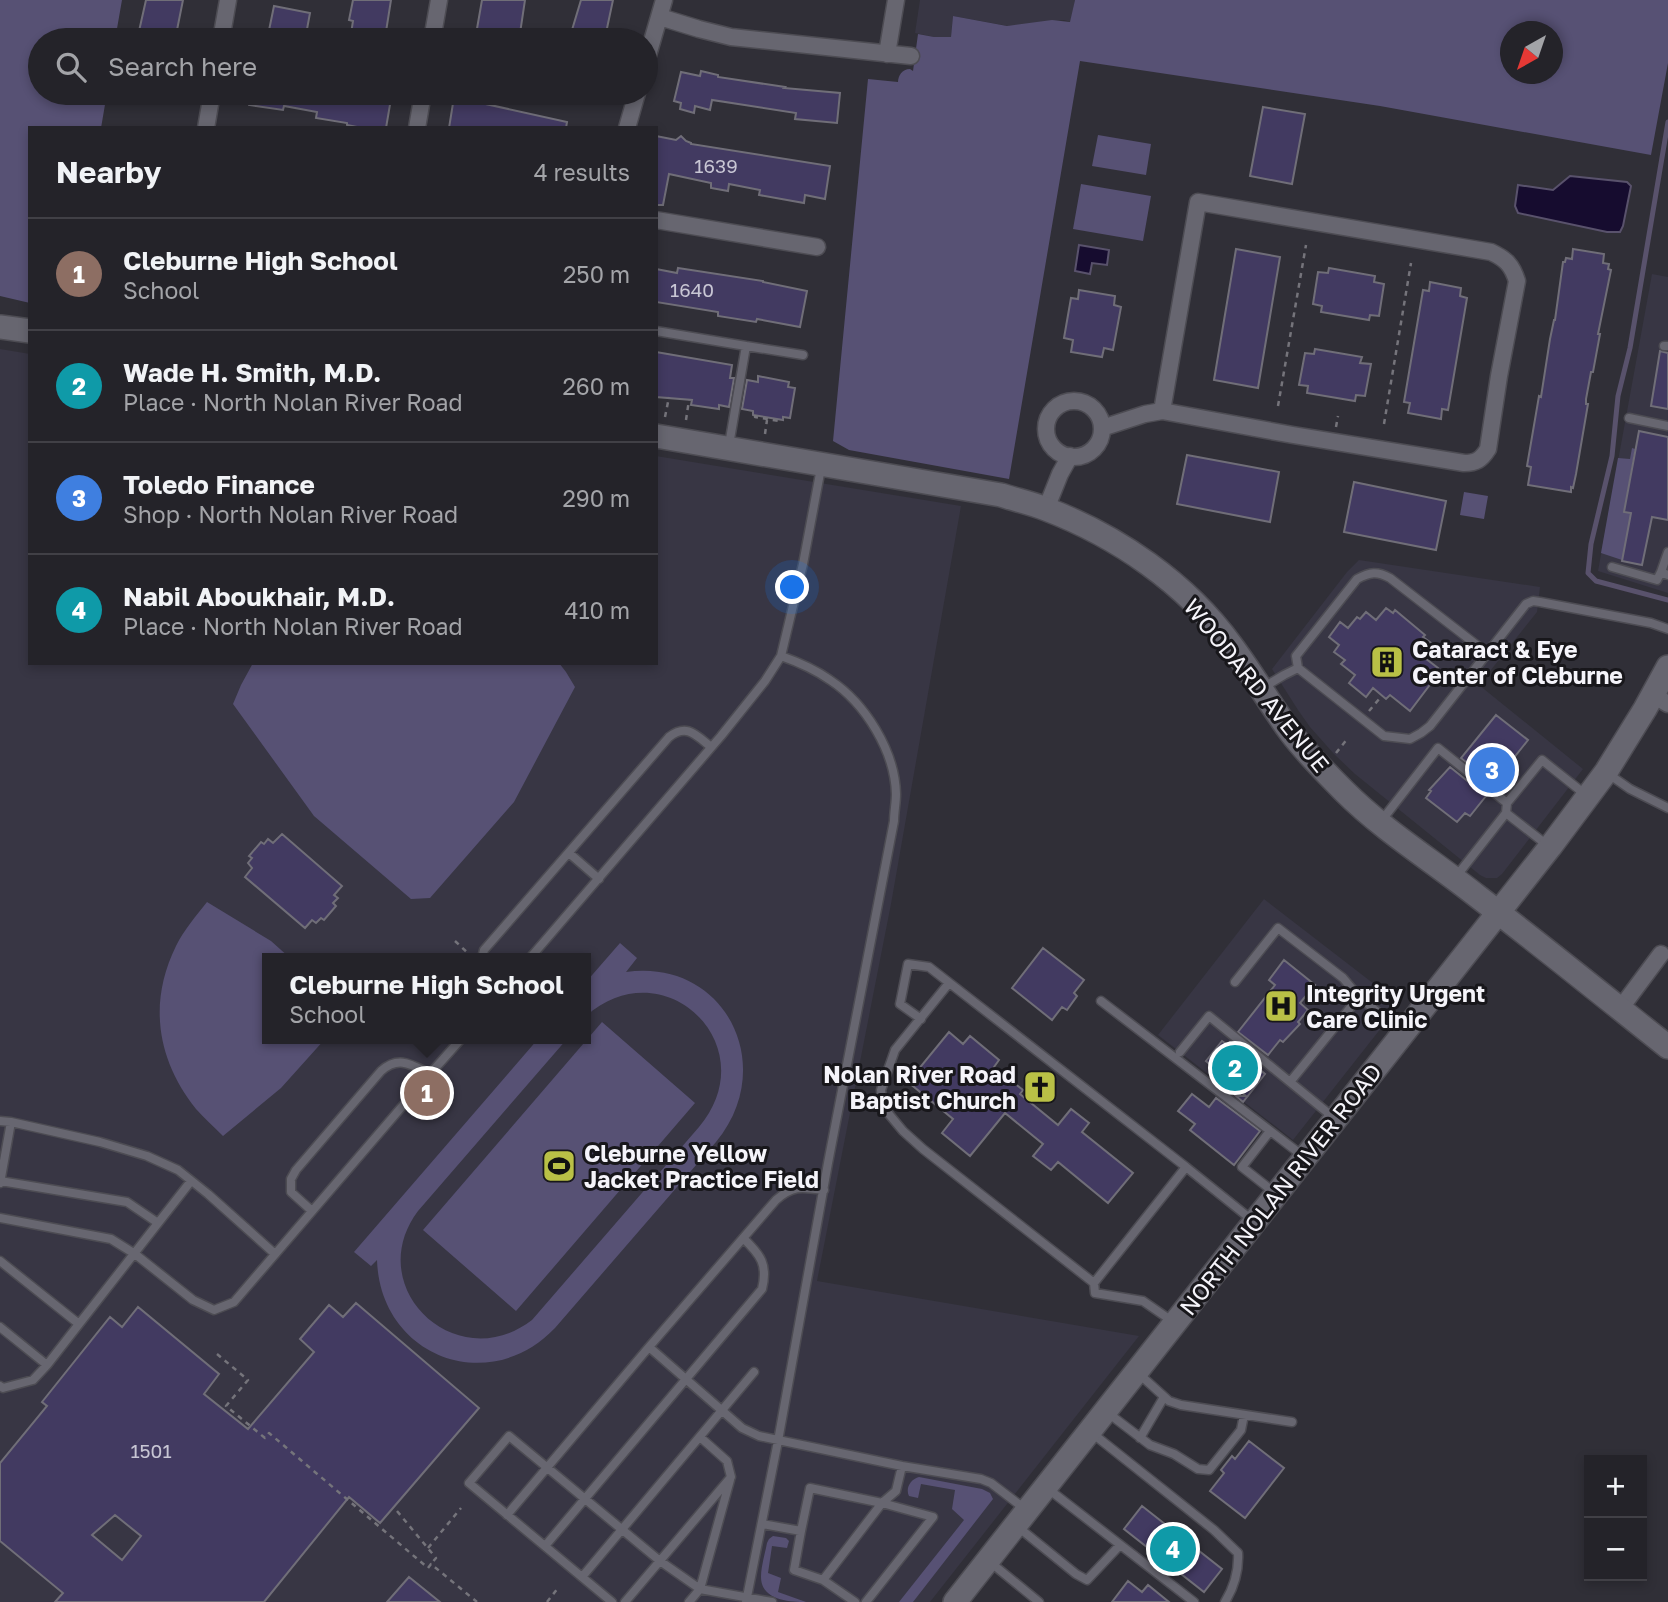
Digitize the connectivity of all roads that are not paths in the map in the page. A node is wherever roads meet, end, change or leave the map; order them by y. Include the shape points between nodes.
1 (228, 0) edge
2 (439, 0) edge
3 (664, 0) edge
4 (896, 0) edge
5 (660, 17) junction
6 (223, 28) edge
7 (434, 28) edge
8 (657, 28) edge
9 (887, 54) junction
10 (911, 56) dead end
11 (210, 105) edge
12 (421, 105) edge
13 (634, 105) edge
14 (206, 126) edge
15 (417, 126) edge
16 (628, 126) edge
17 (658, 219) edge
18 (817, 247) dead end
19 (0, 327) edge
20 (28, 331) edge
21 (658, 331) edge
22 (746, 346) junction
23 (803, 355) dead end
24 (1162, 411) junction
25 (1629, 418) dead end
26 (1668, 426) edge
27 (1102, 428) junction
28 (658, 436) edge
29 (728, 448) junction
30 (1070, 456) junction
31 (821, 465) junction
32 (1046, 509) junction
33 (1668, 552) edge
34 (1612, 567) dead end
35 (1664, 573) edge
36 (1668, 629) edge
37 (1487, 653) junction
38 (781, 656) junction
39 (1668, 667) edge
40 (1298, 668) junction
41 (1261, 689) junction
42 (1661, 700) edge
43 (711, 747) junction
44 (1606, 772) junction
45 (1588, 796) junction
46 (1507, 808) junction
47 (1668, 808) edge
48 (1380, 822) junction
49 (1550, 847) junction
50 (569, 853) junction
51 (599, 878) junction
52 (1455, 878) junction
53 (1498, 912) junction
54 (482, 953) edge
55 (534, 953) edge
56 (1661, 954) dead end
57 (1235, 982) dead end
58 (949, 983) junction
59 (1359, 997) junction
60 (1101, 1000) dead end
61 (1620, 1009) junction
62 (920, 1019) junction
63 (1404, 1032) junction
64 (457, 1044) edge
65 (1668, 1047) edge
66 (1180, 1052) dead end
67 (430, 1074) junction
68 (1290, 1082) junction
69 (1336, 1119) junction
70 (0, 1121) edge
71 (11, 1122) junction
72 (1270, 1131) junction
73 (1305, 1158) junction
74 (1186, 1167) junction
75 (191, 1181) junction
76 (0, 1182) edge
77 (824, 1190) junction
78 (1277, 1195) junction
79 (312, 1211) junction
80 (0, 1218) edge
81 (1254, 1222) junction
82 (158, 1223) junction
83 (743, 1238) junction
84 (135, 1254) junction
85 (275, 1254) junction
86 (0, 1261) edge
87 (1094, 1283) junction
88 (1174, 1323) junction
89 (79, 1324) junction
90 (0, 1327) edge
91 (649, 1347) junction
92 (47, 1365) junction
93 (1136, 1371) junction
94 (754, 1373) dead end
95 (687, 1379) junction
96 (0, 1386) edge
97 (1164, 1397) junction
98 (723, 1410) junction
99 (1106, 1411) junction
100 (1244, 1415) junction
101 (1292, 1422) dead end
102 (1089, 1431) junction
103 (700, 1437) junction
104 (1140, 1438) junction
105 (778, 1441) junction
106 (902, 1466) junction
107 (546, 1467) junction
108 (731, 1477) junction
109 (1046, 1486) junction
110 (584, 1498) junction
111 (882, 1503) junction
112 (507, 1515) junction
113 (1021, 1518) junction
114 (762, 1524) junction
115 (622, 1529) junction
116 (801, 1531) junction
117 (1120, 1545) junction
118 (545, 1546) junction
119 (988, 1560) junction
120 (660, 1561) junction
121 (582, 1577) junction
122 (823, 1580) junction
123 (700, 1589) junction
124 (746, 1600) edge
125 (612, 1602) edge
126 (625, 1602) edge
127 (688, 1602) edge
128 (772, 1602) edge
129 (855, 1602) edge
130 (866, 1602) edge
131 (955, 1602) edge
132 (1039, 1602) edge
133 (1194, 1602) edge
134 (1225, 1602) edge

1 - 6 street
2 - 7 street
3 - 5 street
4 - 9 street
5 - 8 street
5 - 9 street via 731,37
9 - 10 street
11 - 14 street
12 - 15 street
13 - 16 street
17 - 18 street
19 - 20 street
21 - 22 lane
22 - 23 lane
22 - 29 lane
24 - 24 street via 1474,463 1488,449 1517,281 1514,272 1504,258 1491,252 1198,202
24 - 27 street
25 - 26 lane
27 - 30 street via 1092,450
27 - 30 street via 1094,409 1085,403 1065,402 1055,408 1046,426 1047,436 1060,453
28 - 29 street, WOODARD AVENUE
29 - 31 street, WOODARD AVENUE
30 - 32 street
31 - 32 street, WOODARD AVENUE via 1001,495
31 - 38 lane
32 - 41 street, WOODARD AVENUE via 1123,547 1173,583 1231,644
33 - 35 lane
34 - 35 lane via 1657,580
36 - 37 lane via 1533,601
37 - 40 lane via 1430,726 1410,738 1384,736
37 - 40 lane via 1390,578 1368,573 1357,579 1296,656
38 - 43 lane
38 - 77 lane via 830,680 858,704 891,762 896,793
39 - 42 street, NORTH NOLAN RIVER ROAD
40 - 41 lane
41 - 48 street, WOODARD AVENUE via 1314,760
42 - 44 street, NORTH NOLAN RIVER ROAD
43 - 50 lane via 690,731 675,732
43 - 51 lane
44 - 45 street, NORTH NOLAN RIVER ROAD
44 - 47 lane
45 - 46 lane via 1542,760
45 - 49 street, NORTH NOLAN RIVER ROAD
46 - 48 lane via 1438,748
46 - 49 lane
46 - 52 lane
48 - 52 street, WOODARD AVENUE
49 - 53 street, NORTH NOLAN RIVER ROAD
50 - 51 lane
50 - 54 lane
51 - 55 lane
52 - 53 street, WOODARD AVENUE
53 - 61 street, WOODARD AVENUE
53 - 63 street, NORTH NOLAN RIVER ROAD
56 - 61 street
57 - 59 lane via 1278,928 1343,978
58 - 62 lane
58 - 62 lane via 929,967 908,964 900,1004
58 - 74 lane
59 - 63 lane
59 - 68 lane
60 - 72 lane
61 - 65 street, WOODARD AVENUE
62 - 87 lane via 895,1051 881,1090 883,1107 923,1149
63 - 69 street, NORTH NOLAN RIVER ROAD
64 - 67 lane
66 - 68 lane via 1209,1016
67 - 79 lane
67 - 79 lane via 405,1062 394,1062 381,1071 290,1179 291,1192
68 - 69 lane
69 - 73 street, NORTH NOLAN RIVER ROAD
70 - 71 lane
71 - 75 lane via 147,1156
71 - 76 lane
72 - 73 lane
72 - 78 lane via 1242,1167
73 - 78 street, NORTH NOLAN RIVER ROAD
74 - 81 lane
74 - 87 lane
75 - 82 lane
75 - 85 lane
76 - 82 lane via 127,1202
77 - 83 lane via 786,1192
77 - 105 lane
78 - 81 street, NORTH NOLAN RIVER ROAD
79 - 85 lane
80 - 84 lane via 111,1239
81 - 88 street, NORTH NOLAN RIVER ROAD
82 - 84 lane
83 - 91 lane
83 - 95 lane via 762,1260 762,1289
84 - 85 lane via 193,1300 214,1310 234,1302
84 - 89 lane
86 - 89 lane
87 - 88 lane via 1095,1293 1143,1301
88 - 93 street, NORTH NOLAN RIVER ROAD
89 - 92 lane
90 - 92 lane
91 - 95 lane
91 - 107 lane
92 - 96 lane via 33,1380
93 - 97 lane
93 - 99 street, NORTH NOLAN RIVER ROAD
94 - 98 lane
95 - 98 lane
95 - 110 lane
97 - 100 lane via 1181,1405
97 - 104 lane
98 - 103 lane
98 - 105 lane via 743,1428
99 - 102 street, NORTH NOLAN RIVER ROAD
99 - 104 lane
100 - 101 lane
100 - 104 lane via 1241,1430 1209,1470 1198,1469
102 - 109 street, NORTH NOLAN RIVER ROAD
102 - 134 lane via 1238,1553 1233,1589
103 - 108 lane via 727,1461
103 - 115 lane
105 - 106 lane
105 - 114 lane
106 - 111 lane via 896,1491
106 - 113 lane via 991,1483
107 - 110 lane
107 - 112 lane
107 - 112 lane via 509,1436 469,1483
108 - 120 lane
108 - 123 lane
109 - 113 street, NORTH NOLAN RIVER ROAD
109 - 117 lane
110 - 115 lane
110 - 118 lane
111 - 116 lane via 810,1488
111 - 122 lane
111 - 130 lane via 933,1517
112 - 118 lane
113 - 117 lane via 1087,1580
113 - 119 street, NORTH NOLAN RIVER ROAD
114 - 116 lane
114 - 124 lane
115 - 120 lane
115 - 121 lane
116 - 122 lane via 794,1570
117 - 133 lane
118 - 121 lane
119 - 131 street, NORTH NOLAN RIVER ROAD
119 - 132 lane
120 - 123 lane
120 - 126 lane
121 - 125 lane
122 - 129 lane
123 - 124 lane
123 - 127 lane
124 - 128 lane

